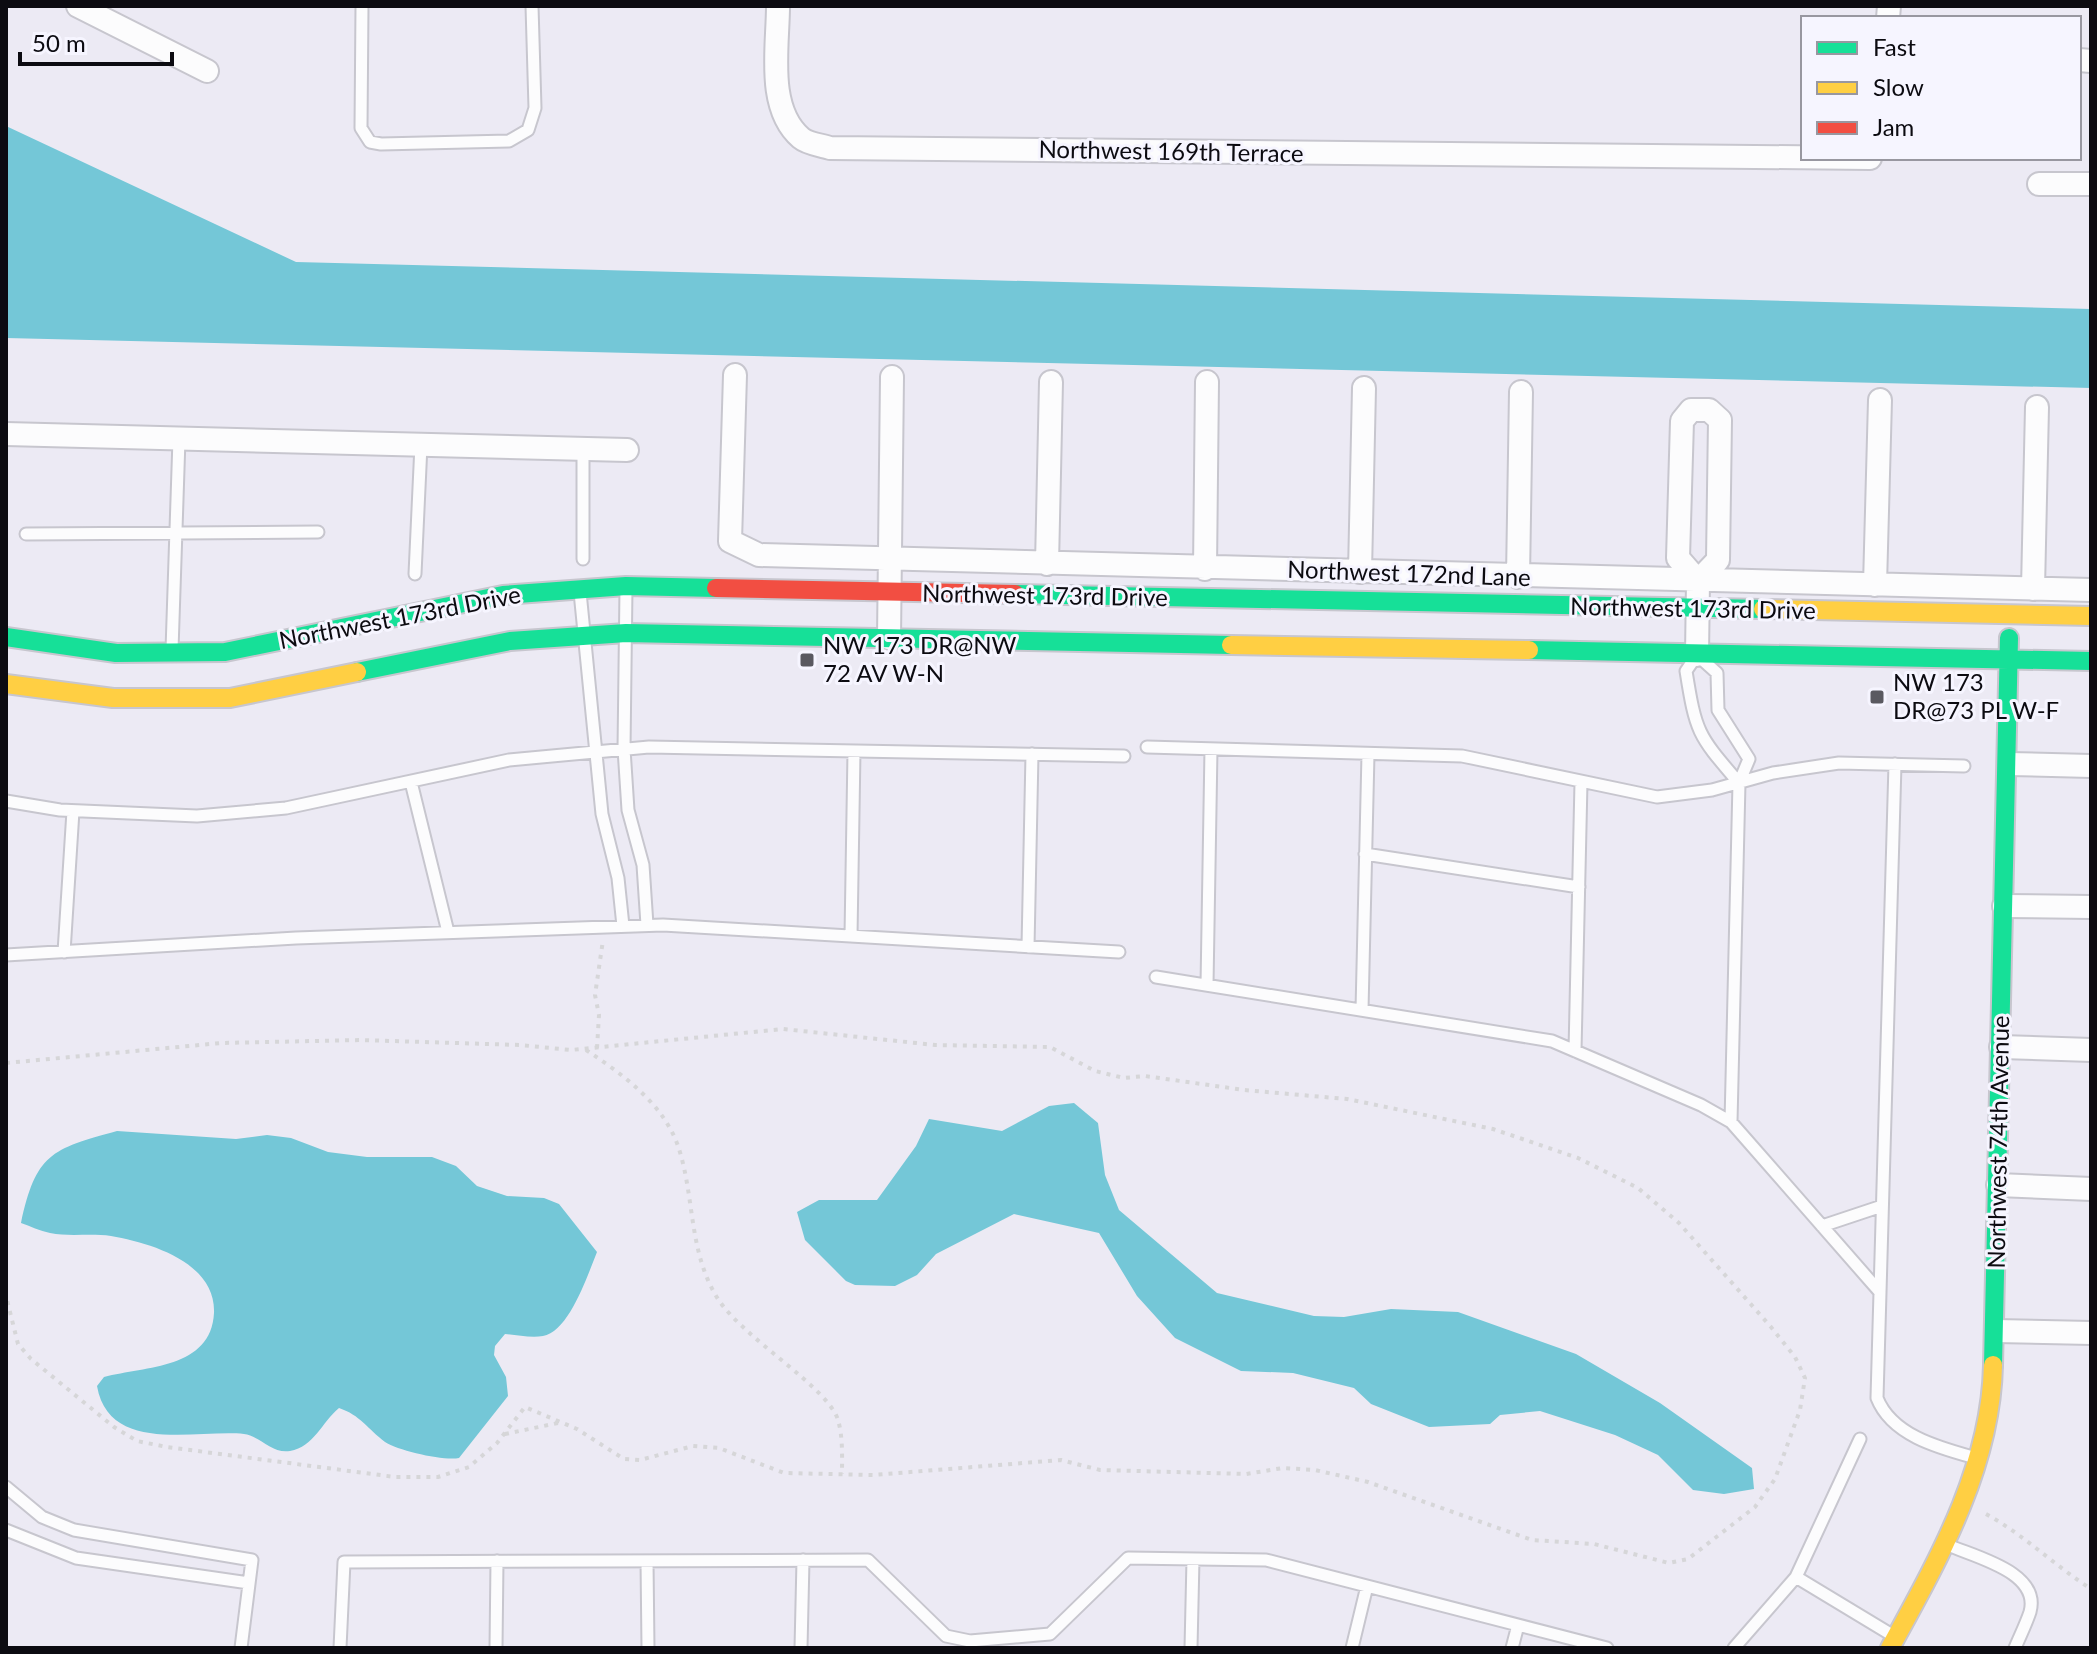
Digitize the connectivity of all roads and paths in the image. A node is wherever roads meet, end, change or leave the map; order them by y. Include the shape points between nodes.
1 (362, 6) edge
2 (532, 6) edge
3 (778, 6) edge
4 (85, 8) edge
5 (207, 71) dead end
6 (1869, 160) edge
7 (2039, 184) dead end
8 (2091, 184) edge
9 (735, 375) dead end
10 (892, 377) dead end
11 (1051, 382) dead end
12 (1207, 382) dead end
13 (1364, 388) dead end
14 (1521, 392) dead end
15 (1880, 400) dead end
16 (2037, 407) dead end
17 (6, 434) edge
18 (179, 439) junction
19 (421, 445) junction
20 (583, 449) junction
21 (627, 450) dead end
22 (318, 532) dead end
23 (176, 533) junction
24 (26, 534) dead end
25 (889, 557) junction
26 (583, 559) dead end
27 (1047, 564) junction
28 (1205, 569) junction
29 (1360, 572) junction
30 (415, 574) dead end
31 (1518, 577) junction
32 (1698, 581) junction
33 (1875, 585) junction
34 (626, 586) junction
35 (580, 588) junction
36 (2033, 589) junction
37 (2091, 590) edge
38 (890, 592) junction
39 (1699, 610) junction
40 (2010, 614) junction
41 (2091, 616) edge
42 (583, 633) junction
43 (626, 633) junction
44 (6, 637) edge
45 (889, 638) junction
46 (1697, 655) junction
47 (2009, 660) junction
48 (2091, 661) edge
49 (171, 675) junction
50 (6, 684) edge
51 (1147, 747) dead end
52 (624, 749) junction
53 (1211, 749) junction
54 (596, 751) junction
55 (854, 751) junction
56 (1032, 754) junction
57 (1368, 754) junction
58 (1124, 756) dead end
59 (1895, 764) junction
60 (2009, 764) junction
61 (1964, 766) dead end
62 (2091, 766) edge
63 (411, 782) junction
64 (1581, 782) junction
65 (1739, 783) junction
66 (6, 801) edge
67 (73, 811) junction
68 (1365, 854) junction
69 (1579, 887) junction
70 (2004, 906) junction
71 (2091, 907) edge
72 (647, 925) junction
73 (623, 926) junction
74 (606, 927) junction
75 (448, 932) junction
76 (851, 936) junction
77 (1028, 947) junction
78 (64, 952) junction
79 (1119, 952) dead end
80 (6, 955) edge
81 (1156, 977) dead end
82 (1207, 985) junction
83 (1362, 1010) junction
84 (2001, 1047) junction
85 (597, 1048) junction
86 (585, 1049) junction
87 (2091, 1050) edge
88 (1575, 1051) junction
89 (6, 1063) edge
90 (1731, 1122) junction
91 (1998, 1185) junction
92 (2091, 1189) edge
93 (1882, 1206) junction
94 (1822, 1226) junction
95 (1879, 1291) junction
96 (6, 1296) edge
97 (1996, 1331) junction
98 (2091, 1333) edge
99 (561, 1422) junction
100 (504, 1434) junction
101 (1860, 1439) dead end
102 (1979, 1459) junction
103 (842, 1474) junction
104 (6, 1487) edge
105 (1963, 1501) junction
106 (6, 1530) edge
107 (1946, 1544) junction
108 (1193, 1559) junction
109 (803, 1560) junction
110 (497, 1561) junction
111 (647, 1561) junction
112 (1796, 1577) junction
113 (249, 1583) junction
114 (1367, 1586) junction
115 (2091, 1589) edge
116 (1518, 1625) junction
117 (1007, 1643) edge
118 (1893, 1643) edge
119 (986, 1644) edge
120 (241, 1648) edge
121 (340, 1648) edge
122 (496, 1648) edge
123 (648, 1648) edge
124 (801, 1648) edge
125 (1191, 1648) edge
126 (1352, 1648) edge
127 (1512, 1648) edge
128 (1607, 1648) edge
129 (1734, 1648) edge
130 (2015, 1648) edge

1 - 2 lane via 361,128 370,142 381,144 509,141 528,130 535,108
3 - 6 street, Northwest 169th Terrace via 778,100 786,121 803,140 830,148
4 - 5 street
7 - 8 street
9 - 25 street, Northwest 172nd Lane via 730,541 759,555
10 - 25 street
11 - 27 street
12 - 28 street
13 - 29 street
14 - 31 street
15 - 33 street
16 - 36 street
17 - 18 street
18 - 19 street
18 - 23 lane
19 - 20 street
19 - 30 lane
20 - 21 street
20 - 26 lane
22 - 23 lane
23 - 24 lane
23 - 49 lane
25 - 27 street, Northwest 172nd Lane
25 - 38 street
27 - 28 street, Northwest 172nd Lane
28 - 29 street, Northwest 172nd Lane
29 - 31 street, Northwest 172nd Lane
31 - 32 street, Northwest 172nd Lane
32 - 32 street via 1718,560 1720,420 1709,410 1691,410 1682,421 1678,558
32 - 33 street, Northwest 172nd Lane
32 - 39 street
33 - 36 street, Northwest 172nd Lane
34 - 35 street, Northwest 173rd Drive
34 - 38 street, Northwest 173rd Drive
34 - 43 lane
35 - 42 lane
35 - 49 street, Northwest 173rd Drive via 503,595 225,652
36 - 37 street, Northwest 172nd Lane
38 - 39 street, Northwest 173rd Drive
38 - 45 street
39 - 40 street, Northwest 173rd Drive
39 - 46 street
40 - 41 street, Northwest 173rd Drive
40 - 47 street, Northwest 74th Avenue
42 - 43 street, Northwest 173rd Drive
42 - 49 street, Northwest 173rd Drive via 510,641 230,698
42 - 54 lane
43 - 45 street, Northwest 173rd Drive
43 - 52 lane
44 - 49 street, Northwest 173rd Drive via 116,653
45 - 46 street, Northwest 173rd Drive
46 - 47 street, Northwest 173rd Drive
46 - 65 lane via 1686,671 1695,726 1710,753
46 - 65 lane via 1717,673 1718,710 1749,759
47 - 48 street, Northwest 173rd Drive
47 - 60 street, Northwest 74th Avenue
49 - 50 street, Northwest 173rd Drive via 113,698
51 - 53 lane
52 - 54 lane
52 - 55 lane
52 - 72 lane
53 - 57 lane
53 - 82 lane
54 - 63 lane via 509,760
54 - 73 lane
55 - 56 lane
55 - 76 lane
56 - 58 lane
56 - 77 lane
57 - 64 lane via 1462,756
57 - 68 lane
59 - 61 lane
59 - 65 lane via 1839,763
59 - 93 lane
60 - 62 street
60 - 70 street, Northwest 74th Avenue
63 - 67 lane via 286,808 197,816
63 - 75 lane
64 - 65 lane via 1657,797
64 - 69 lane
65 - 90 lane
66 - 67 lane
67 - 78 lane
68 - 69 lane
68 - 83 lane
69 - 88 lane
70 - 71 street
70 - 84 street, Northwest 74th Avenue
72 - 73 lane
72 - 76 lane
73 - 74 lane
74 - 75 lane
74 - 85 path via 595,995
75 - 78 lane
76 - 77 lane
77 - 79 lane
78 - 80 lane
81 - 82 lane
82 - 83 lane
83 - 88 lane via 1552,1041
84 - 87 street
84 - 91 street, Northwest 74th Avenue
85 - 86 path
85 - 103 path via 783,1029 935,1045 1050,1047 1095,1071 1124,1078 1347,1099 1493,1129 1578,1158 1638,1188 1679,1223 1730,1281 1795,1357 1805,1378 1800,1410 1775,1479 1755,1507 1688,1559 1669,1563 1594,1544 1532,1540 1368,1482 1315,1470 1100,1470 1061,1460
86 - 89 path via 361,1040 221,1043
86 - 103 path via 660,1112 678,1145 700,1261 717,1298 741,1329 822,1396 837,1416
88 - 90 lane
90 - 94 lane
91 - 92 street
91 - 97 street, Northwest 74th Avenue
93 - 94 lane
93 - 95 lane
94 - 95 lane
95 - 102 lane via 1877,1398 1883,1413 1921,1439
96 - 100 path via 18,1344 31,1359 98,1416 137,1441 438,1477 469,1467
97 - 98 street
97 - 102 street, Northwest 74th Avenue via 1993,1384
99 - 100 path
99 - 100 path via 525,1407
99 - 103 path via 624,1459 693,1446 719,1448 784,1473
101 - 112 lane
102 - 105 street, Northwest 74th Avenue
104 - 113 lane via 42,1517 74,1530 252,1560
105 - 107 street, Northwest 74th Avenue
105 - 115 path via 2012,1528
106 - 113 lane via 76,1558
107 - 118 street, Northwest 74th Avenue
107 - 130 lane via 2017,1576 2026,1586 2030,1610
108 - 114 lane via 1266,1560
108 - 117 lane via 1128,1558 1050,1634
108 - 125 lane
109 - 111 lane
109 - 119 lane via 868,1560 946,1636
109 - 124 lane
110 - 111 lane
110 - 121 lane via 344,1562
110 - 122 lane
111 - 123 lane
112 - 118 lane
112 - 129 lane
113 - 120 lane
114 - 116 lane
114 - 126 lane
116 - 127 lane
116 - 128 lane
117 - 119 lane

